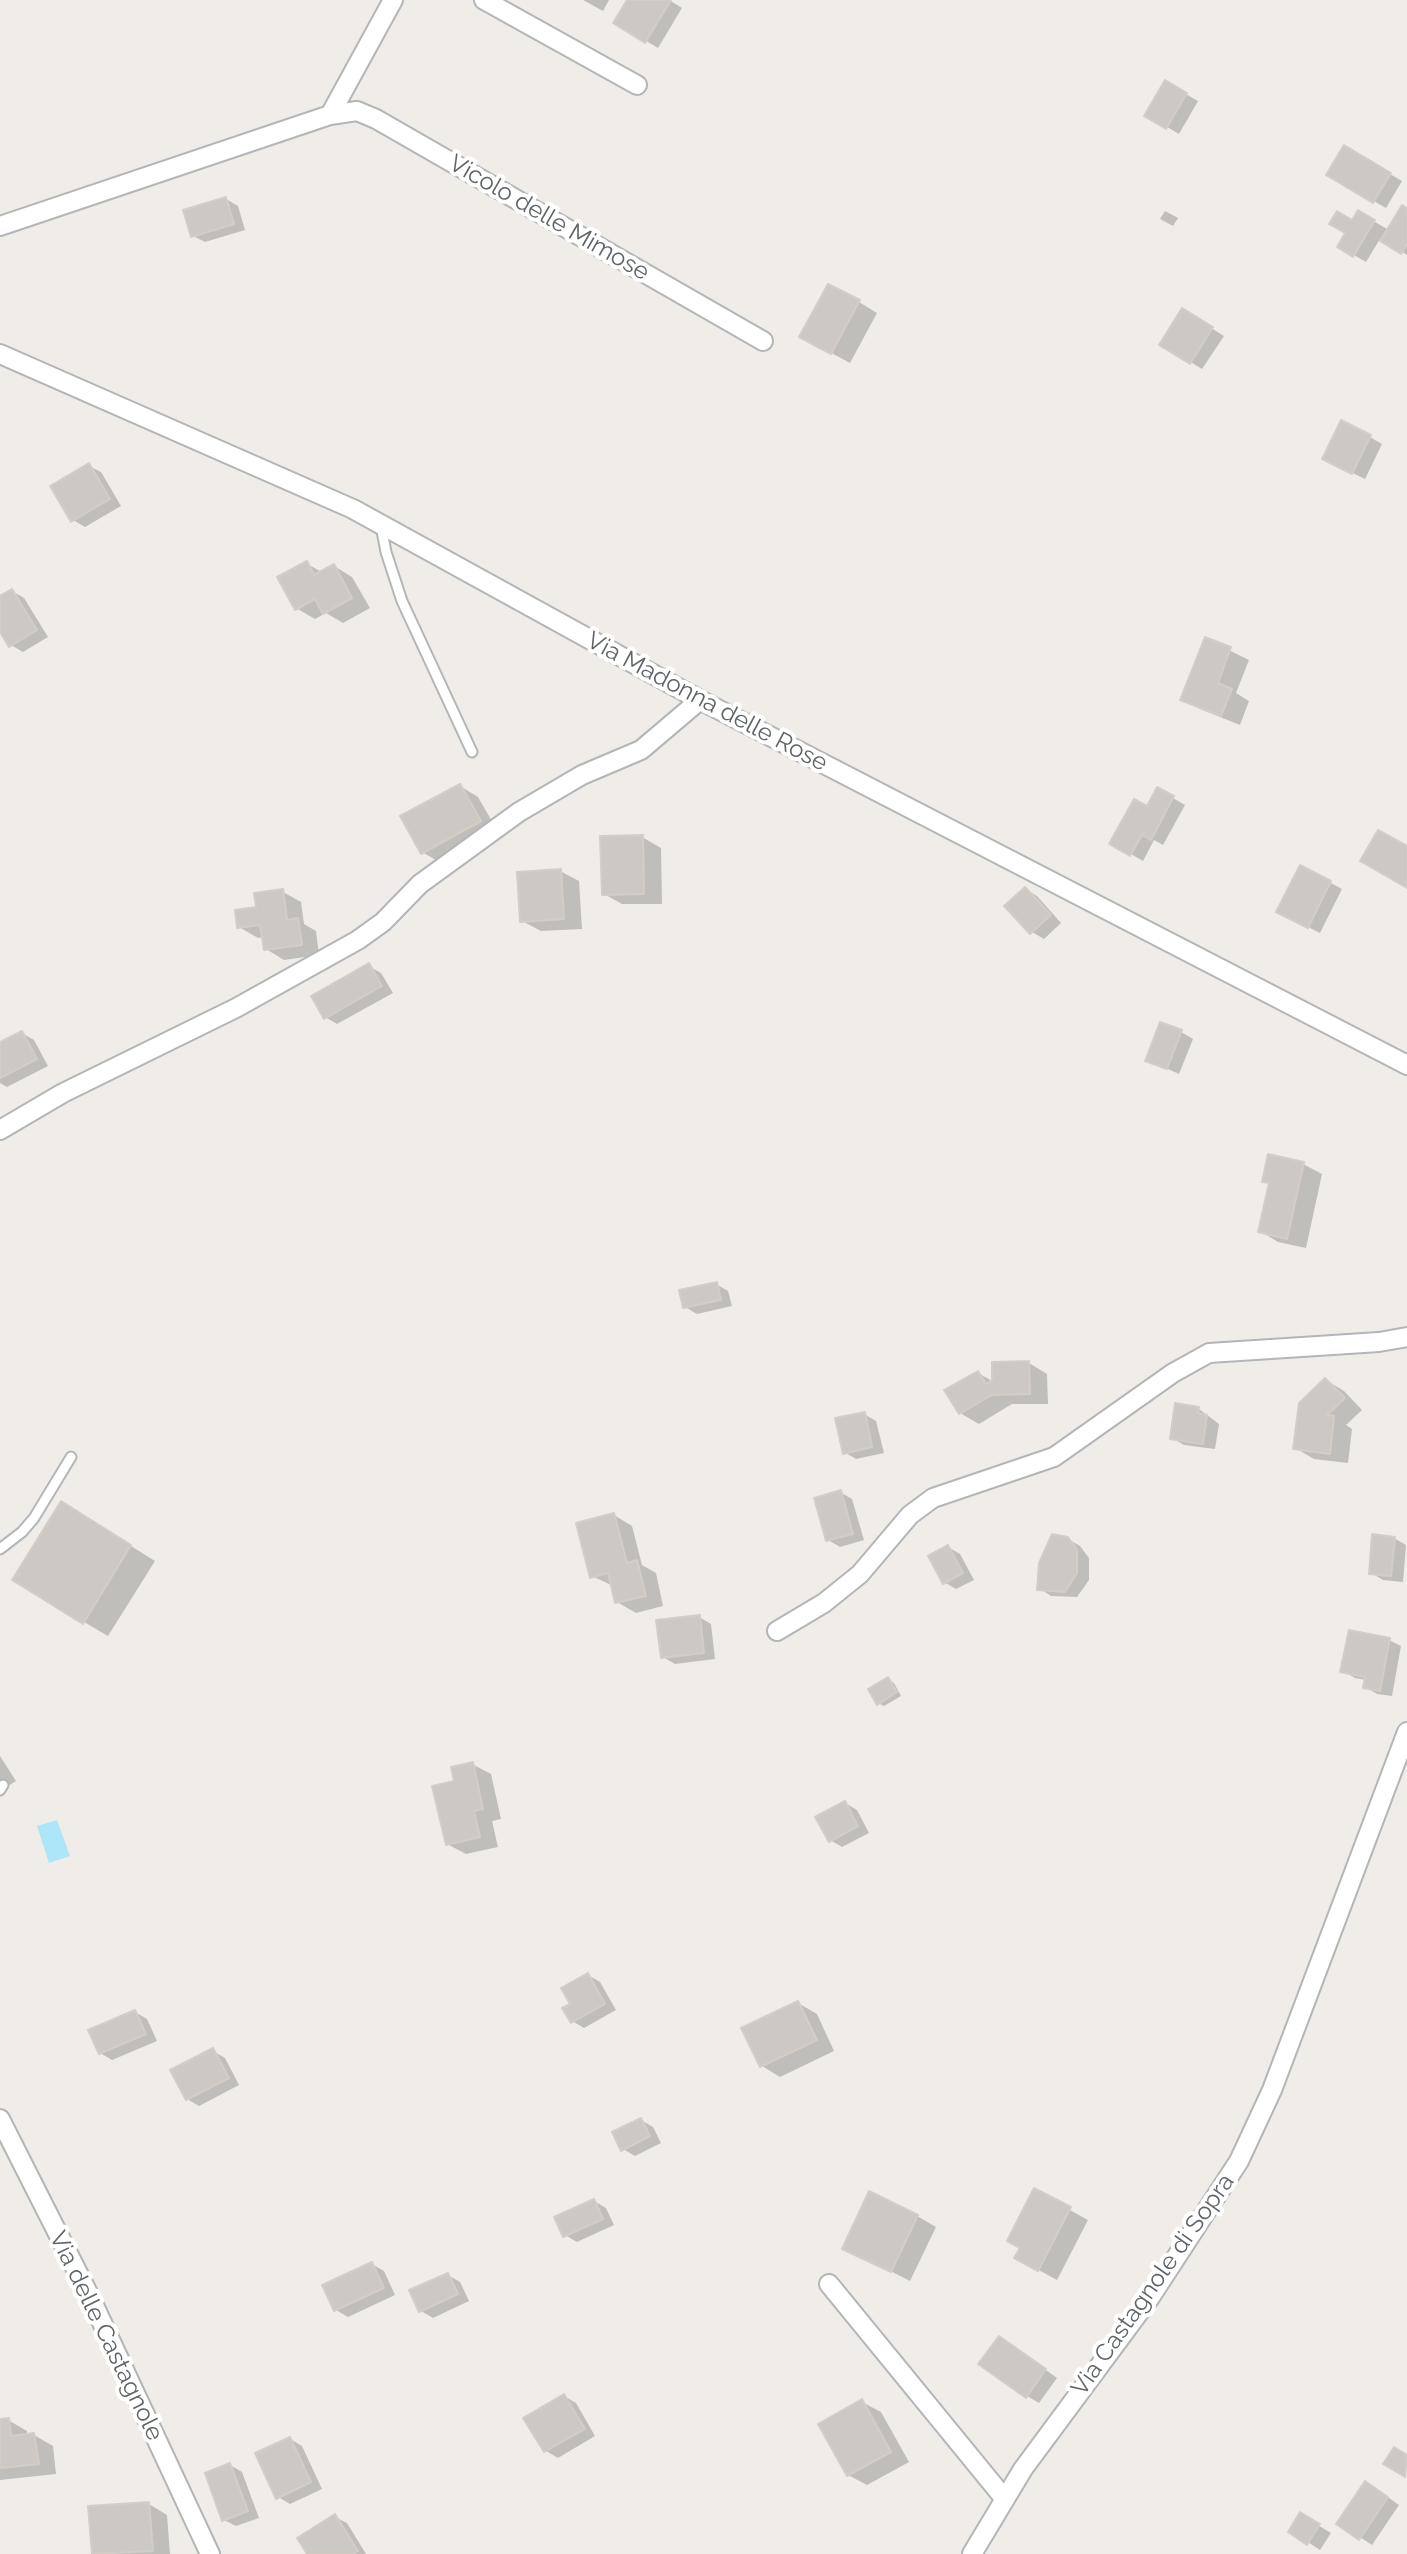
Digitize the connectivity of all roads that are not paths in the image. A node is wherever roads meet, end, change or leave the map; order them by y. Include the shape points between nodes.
1 (393, 0) edge
2 (484, 0) edge
3 (637, 85) dead end
4 (330, 115) junction
5 (0, 226) edge
6 (763, 341) dead end
7 (0, 354) edge
8 (381, 524) junction
9 (700, 700) junction
10 (472, 752) dead end
11 (1407, 1065) edge
12 (0, 1130) edge
13 (1407, 1337) edge
14 (71, 1457) dead end
15 (0, 1549) edge
16 (777, 1631) dead end
17 (1407, 1732) edge
18 (0, 2119) edge
19 (829, 2284) dead end
20 (1004, 2498) junction
21 (210, 2554) edge
22 (972, 2554) edge

1 - 4 street
2 - 3 street
4 - 5 street, Vicolo delle Mimose
4 - 6 street, Vicolo delle Mimose via 357,111 376,119
7 - 8 street, Via Madonna delle Rose
8 - 9 street, Via Madonna delle Rose
8 - 10 lane via 402,601
9 - 11 street, Via Madonna delle Rose
9 - 12 street via 641,750 582,775 519,812 420,884 358,940
13 - 16 street via 1209,1353 1054,1457 933,1498 910,1515 860,1574
14 - 15 lane via 34,1518
17 - 20 street, Via Castagnole di Sopra via 1272,2090 1239,2161 1149,2299
18 - 21 street, Via delle Castagnole
19 - 20 street
20 - 22 street, Via Castagnole di Sopra

